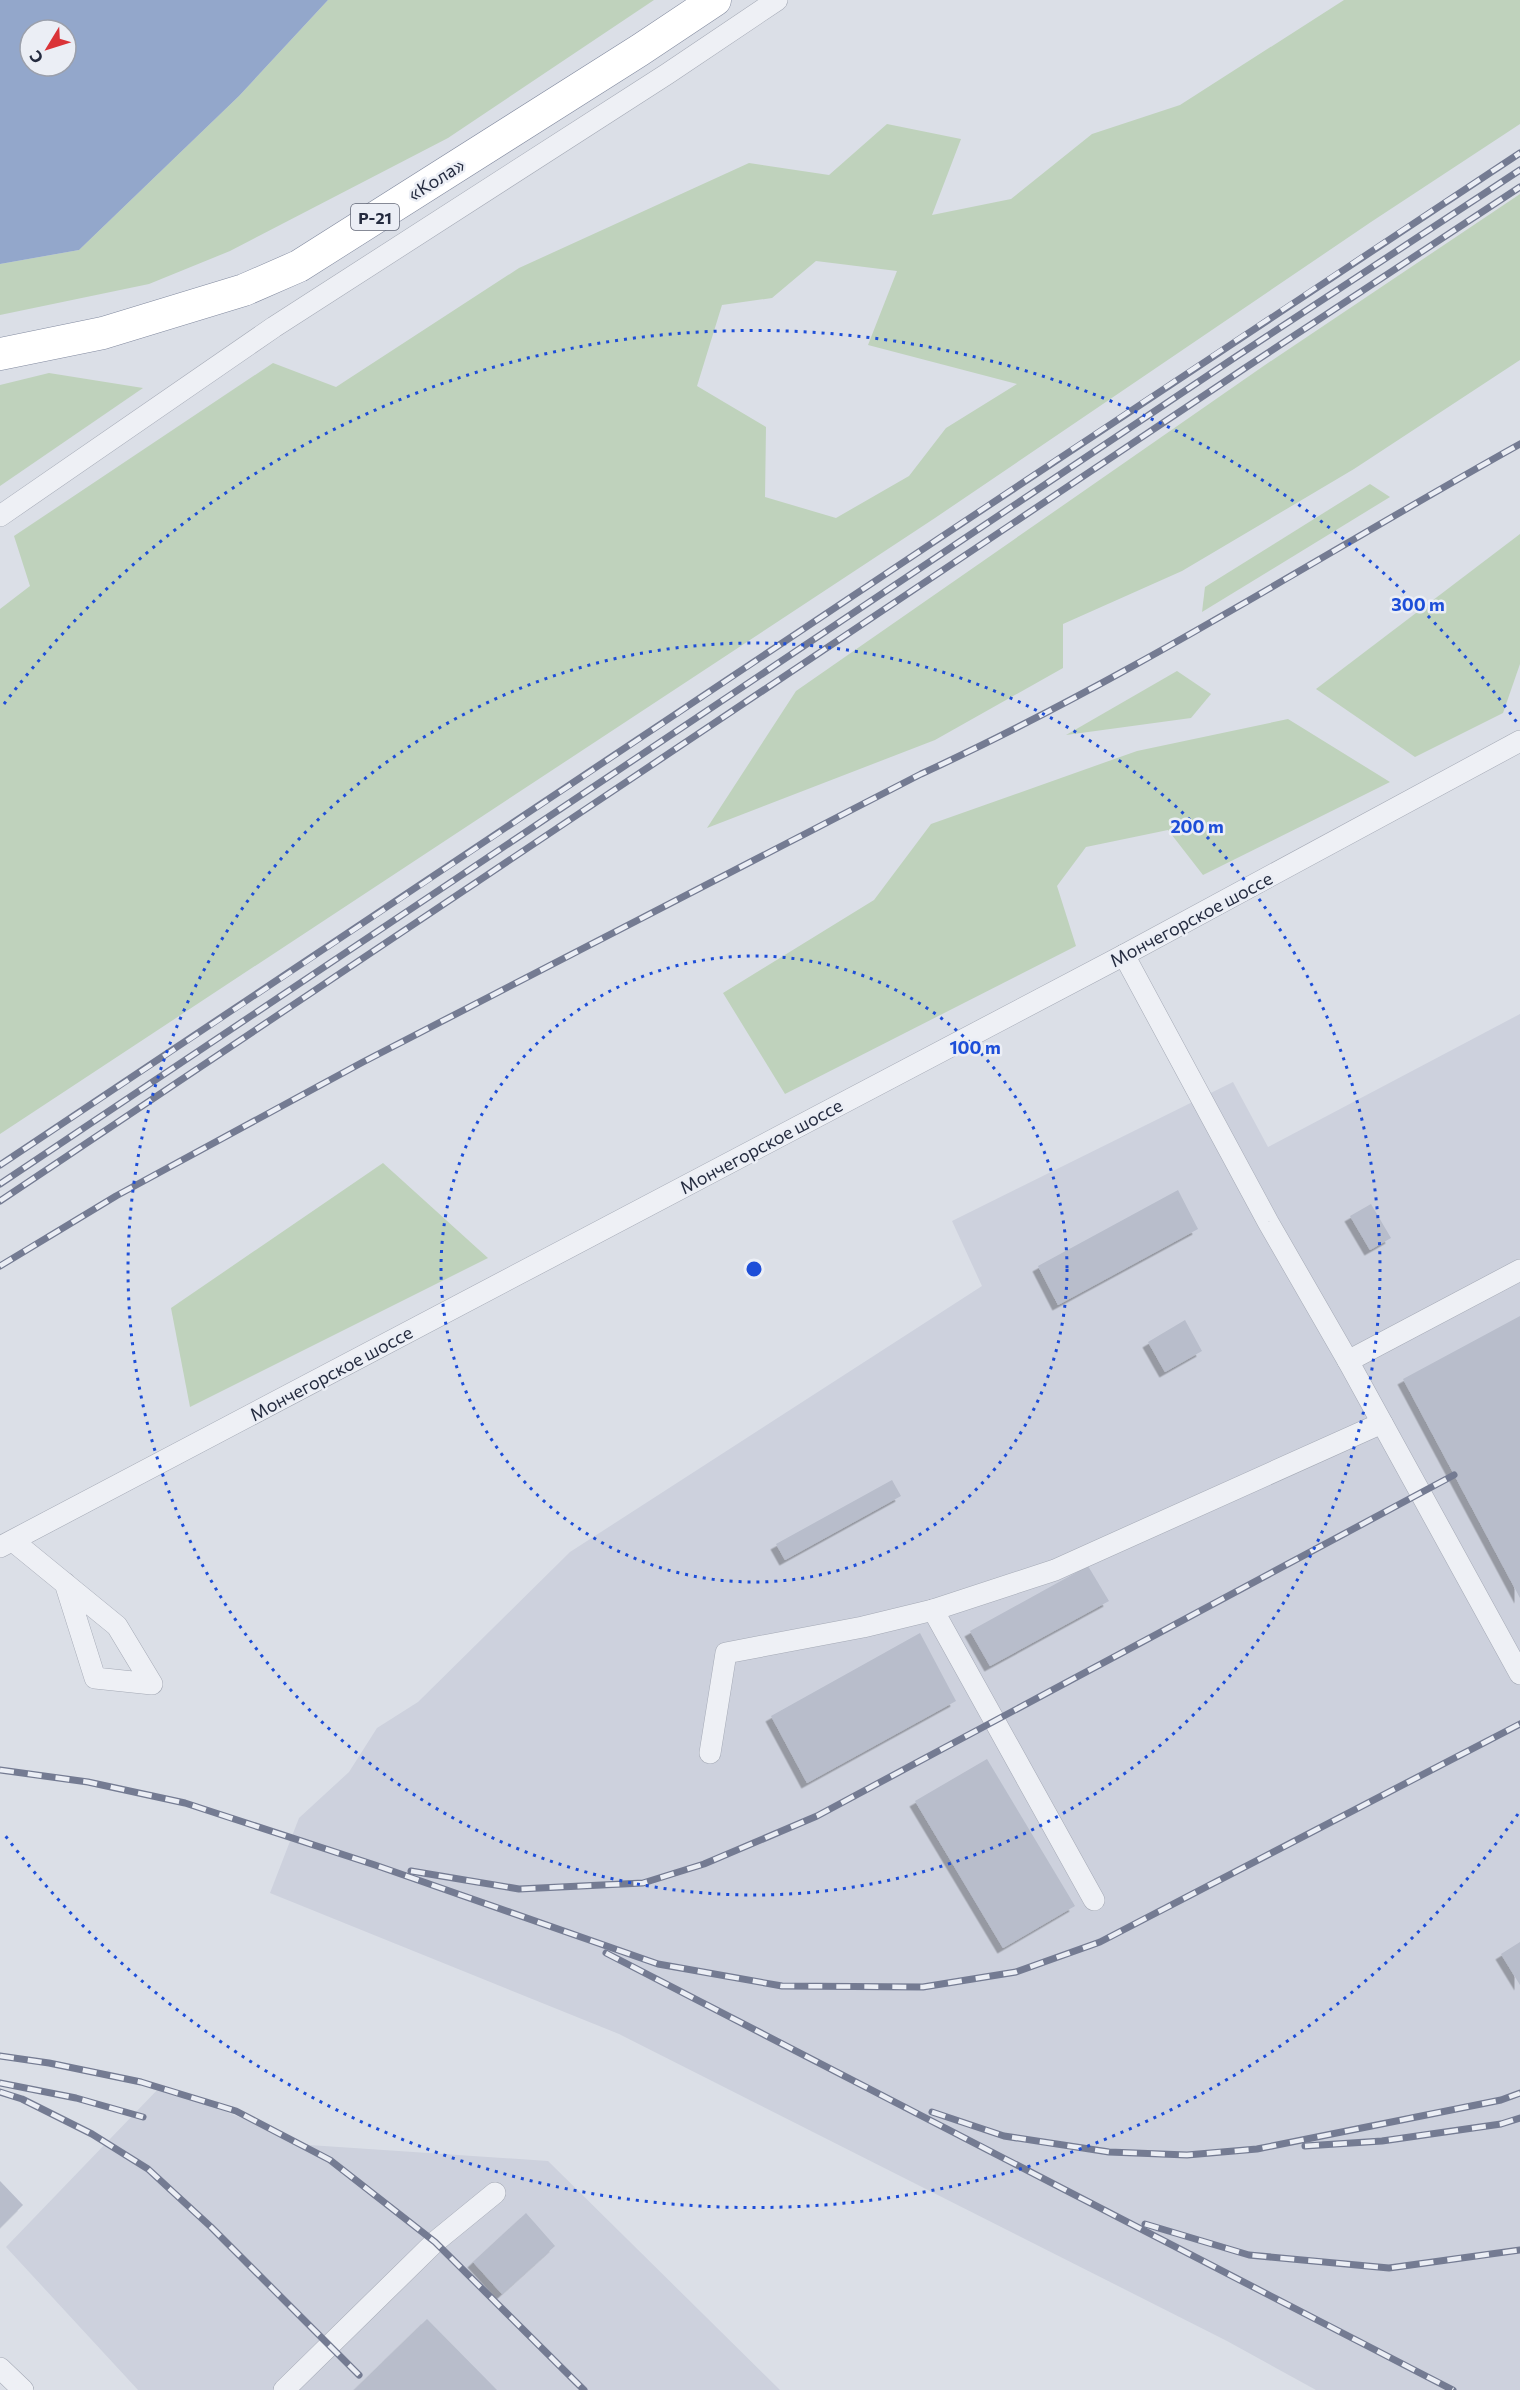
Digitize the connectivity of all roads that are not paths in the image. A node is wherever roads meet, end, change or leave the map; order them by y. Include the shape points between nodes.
1 (715, 0) edge
2 (777, 0) edge
3 (0, 354) edge
4 (0, 516) edge
5 (1520, 741) edge
6 (1124, 955) junction
7 (1520, 1270) edge
8 (1348, 1361) junction
9 (1382, 1423) junction
10 (6, 1544) edge
11 (65, 1583) junction
12 (933, 1610) junction
13 (1520, 1674) edge
14 (710, 1754) dead end
15 (1094, 1900) dead end
16 (495, 2193) dead end
17 (0, 2368) edge
18 (22, 2390) edge
19 (284, 2390) edge

1 - 3 highway, «Кола» / Р-21 via 299,266 244,290 103,333
2 - 4 street via 274,327
5 - 6 street, Мончегорское шоссе
6 - 8 street
6 - 10 street, Мончегорское шоссе
7 - 8 street
8 - 9 street
9 - 12 street via 1055,1570
9 - 13 street
10 - 11 street
11 - 11 street via 117,1626 152,1684 95,1678
12 - 14 street via 726,1653
12 - 15 street
16 - 19 street via 435,2242
17 - 18 street

